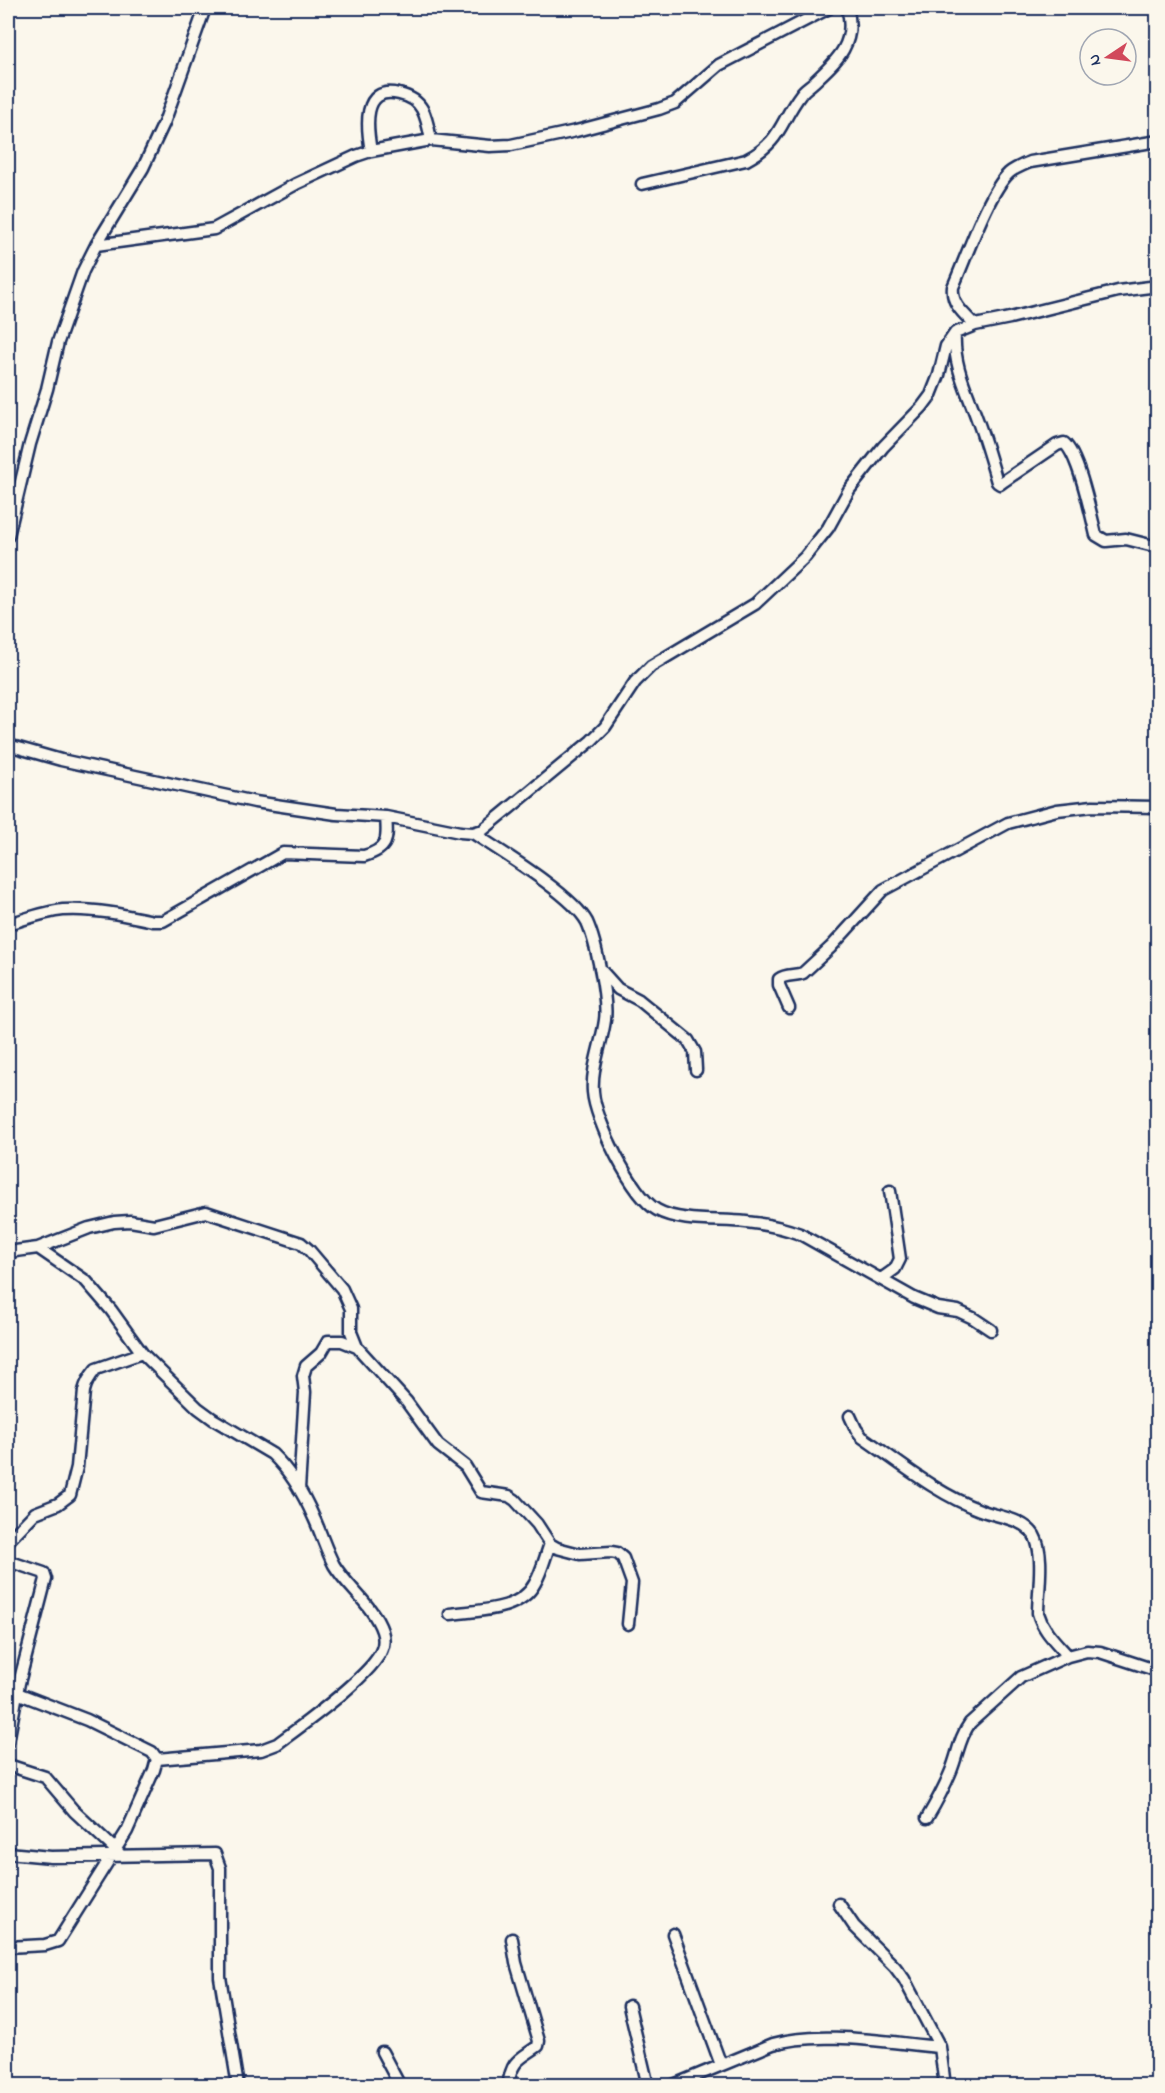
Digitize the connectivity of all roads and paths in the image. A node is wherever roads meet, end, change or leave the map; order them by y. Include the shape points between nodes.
1 (205, 8) edge
2 (829, 8) edge
3 (847, 8) edge
4 (431, 140) junction
5 (1158, 141) edge
6 (371, 151) junction
7 (642, 184) dead end
8 (96, 245) junction
9 (1158, 286) edge
10 (975, 325) junction
11 (955, 333) junction
12 (8, 536) edge
13 (1158, 548) edge
14 (8, 745) edge
15 (1158, 807) edge
16 (386, 817) junction
17 (472, 833) junction
18 (8, 924) edge
19 (600, 969) junction
20 (789, 1008) dead end
21 (696, 1070) dead end
22 (890, 1191) dead end
23 (38, 1248) junction
24 (8, 1252) edge
25 (881, 1280) junction
26 (991, 1330) dead end
27 (357, 1347) junction
28 (142, 1353) junction
29 (850, 1416) dead end
30 (299, 1490) junction
31 (8, 1541) edge
32 (550, 1544) junction
33 (8, 1561) edge
34 (450, 1614) dead end
35 (628, 1624) dead end
36 (1068, 1656) junction
37 (1158, 1671) edge
38 (14, 1689) edge
39 (8, 1742) edge
40 (157, 1759) junction
41 (8, 1765) edge
42 (927, 1818) dead end
43 (8, 1853) edge
44 (116, 1854) junction
45 (839, 1904) dead end
46 (673, 1934) dead end
47 (512, 1939) dead end
48 (8, 1947) edge
49 (629, 2006) dead end
50 (940, 2047) junction
51 (382, 2052) dead end
52 (721, 2065) junction
53 (238, 2085) edge
54 (400, 2085) edge
55 (507, 2085) edge
56 (648, 2085) edge
57 (671, 2085) edge
58 (945, 2085) edge

1 - 8 street via 164,123
2 - 4 street via 719,65 675,103 659,110 511,144 490,146
3 - 7 street via 851,32 846,46 835,63 802,92 775,139 759,153 746,160
4 - 6 street
4 - 6 street via 425,116 415,101 401,94 384,93 372,103 368,115
5 - 10 street via 1030,162 1010,173 993,195 953,287 955,303
6 - 8 street via 296,184 214,229
8 - 12 street via 61,333
9 - 10 street via 1118,291
10 - 11 street
11 - 13 street via 955,356 964,390 997,482 1004,482 1064,443 1073,457 1096,535 1106,541 1126,539
11 - 17 street via 946,346 931,395 849,490 828,528 805,557 755,604 651,666 591,741 490,825
14 - 16 street via 245,800 302,810
15 - 20 street via 1056,810 1008,823 944,856 883,890 803,973 779,979
16 - 17 street
16 - 18 street via 384,845 376,852 364,856 284,853 163,921 64,910
17 - 19 street via 516,861 581,913 591,933
19 - 21 street via 618,989 639,1000 688,1040 695,1052
19 - 25 street via 607,1008 593,1091 613,1148 643,1200 667,1215 782,1227 813,1240
22 - 25 street via 900,1259 895,1269
23 - 24 street
23 - 27 street via 114,1222 154,1225 198,1212 213,1213 301,1243 309,1250 348,1299 351,1332
23 - 28 street via 98,1293
25 - 26 street via 938,1308 958,1311
27 - 30 street via 328,1341 306,1366
27 - 32 street via 406,1401 438,1445 465,1466 481,1492 515,1500
28 - 30 street via 198,1408 272,1454
28 - 31 street via 92,1373 85,1384 77,1467 70,1495 35,1513
29 - 36 street via 862,1437 939,1490 960,1502 1028,1527 1039,1550 1040,1622
30 - 40 street via 334,1564 382,1631 382,1650 355,1682 271,1748
32 - 34 street via 535,1583 524,1596 501,1607
32 - 35 street via 580,1554 610,1552 623,1558 632,1583
33 - 38 street via 44,1573 46,1579
36 - 37 street via 1100,1652
36 - 42 street via 1021,1677 970,1723
38 - 39 street
38 - 40 street via 87,1720 152,1752
40 - 44 street
41 - 44 street via 45,1777
43 - 44 street via 51,1857
44 - 48 street via 58,1941 45,1946
44 - 53 street via 218,1857 220,1977
45 - 50 street via 854,1926 904,1979
46 - 52 street
47 - 55 street via 538,2046 517,2061
49 - 56 street
50 - 52 street via 826,2038 791,2040
50 - 58 street
51 - 54 street
52 - 57 street

